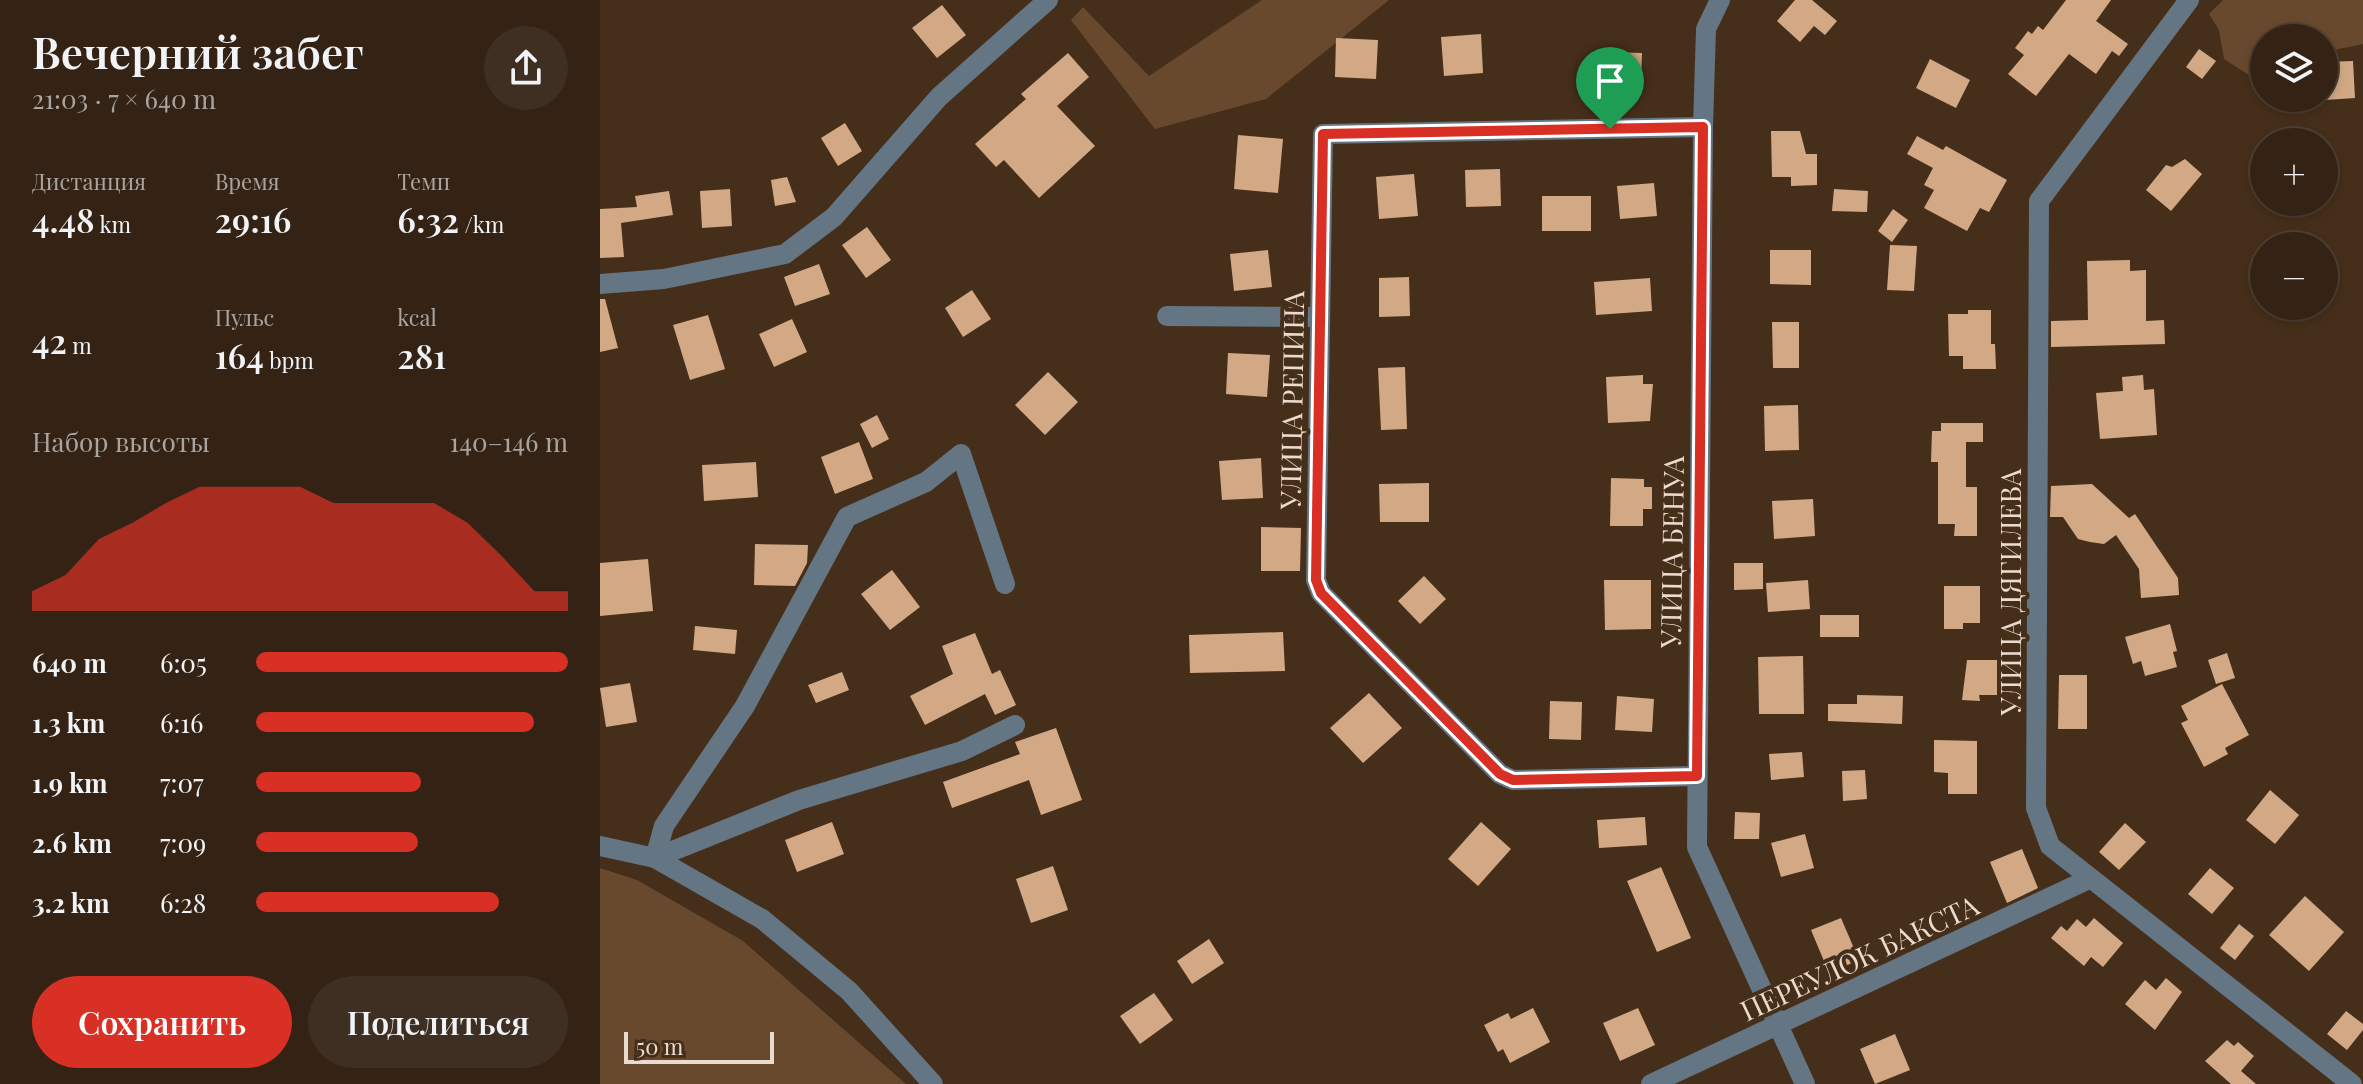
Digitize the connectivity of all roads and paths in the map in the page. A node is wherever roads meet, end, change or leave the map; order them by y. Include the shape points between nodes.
1 (1048, 0) edge
2 (1720, 0) edge
3 (2189, 0) edge
4 (1703, 127) junction
5 (600, 284) edge
6 (1167, 316) dead end
7 (1320, 317) junction
8 (1005, 584) dead end
9 (1015, 725) dead end
10 (1697, 776) junction
11 (600, 846) edge
12 (655, 858) junction
13 (2089, 879) junction
14 (1779, 1026) junction
15 (933, 1084) edge
16 (1651, 1084) edge
17 (1805, 1084) edge
18 (2352, 1084) edge

1 - 5 street via 939,97 834,217 785,254 664,279
2 - 4 street, УЛИЦА БЕНУА via 1706,29
3 - 13 street, УЛИЦА ДЯГИЛЕВА via 2039,201 2036,808 2050,846
4 - 7 street, УЛИЦА РЕПИНА via 1323,134
4 - 10 street, УЛИЦА БЕНУА
6 - 7 street
7 - 10 street, УЛИЦА РЕПИНА via 1316,580 1321,593 1500,774 1513,780
8 - 12 street via 961,454 926,482 847,517 745,706 664,826
9 - 12 street via 962,751 799,800
10 - 14 street, УЛИЦА БЕНУА via 1697,847
11 - 12 street
12 - 15 street via 762,919 849,991
13 - 14 street, ПЕРЕУЛОК БАКСТА
13 - 18 street, УЛИЦА ДЯГИЛЕВА
14 - 16 street, ПЕРЕУЛОК БАКСТА
14 - 17 street, УЛИЦА БЕНУА

